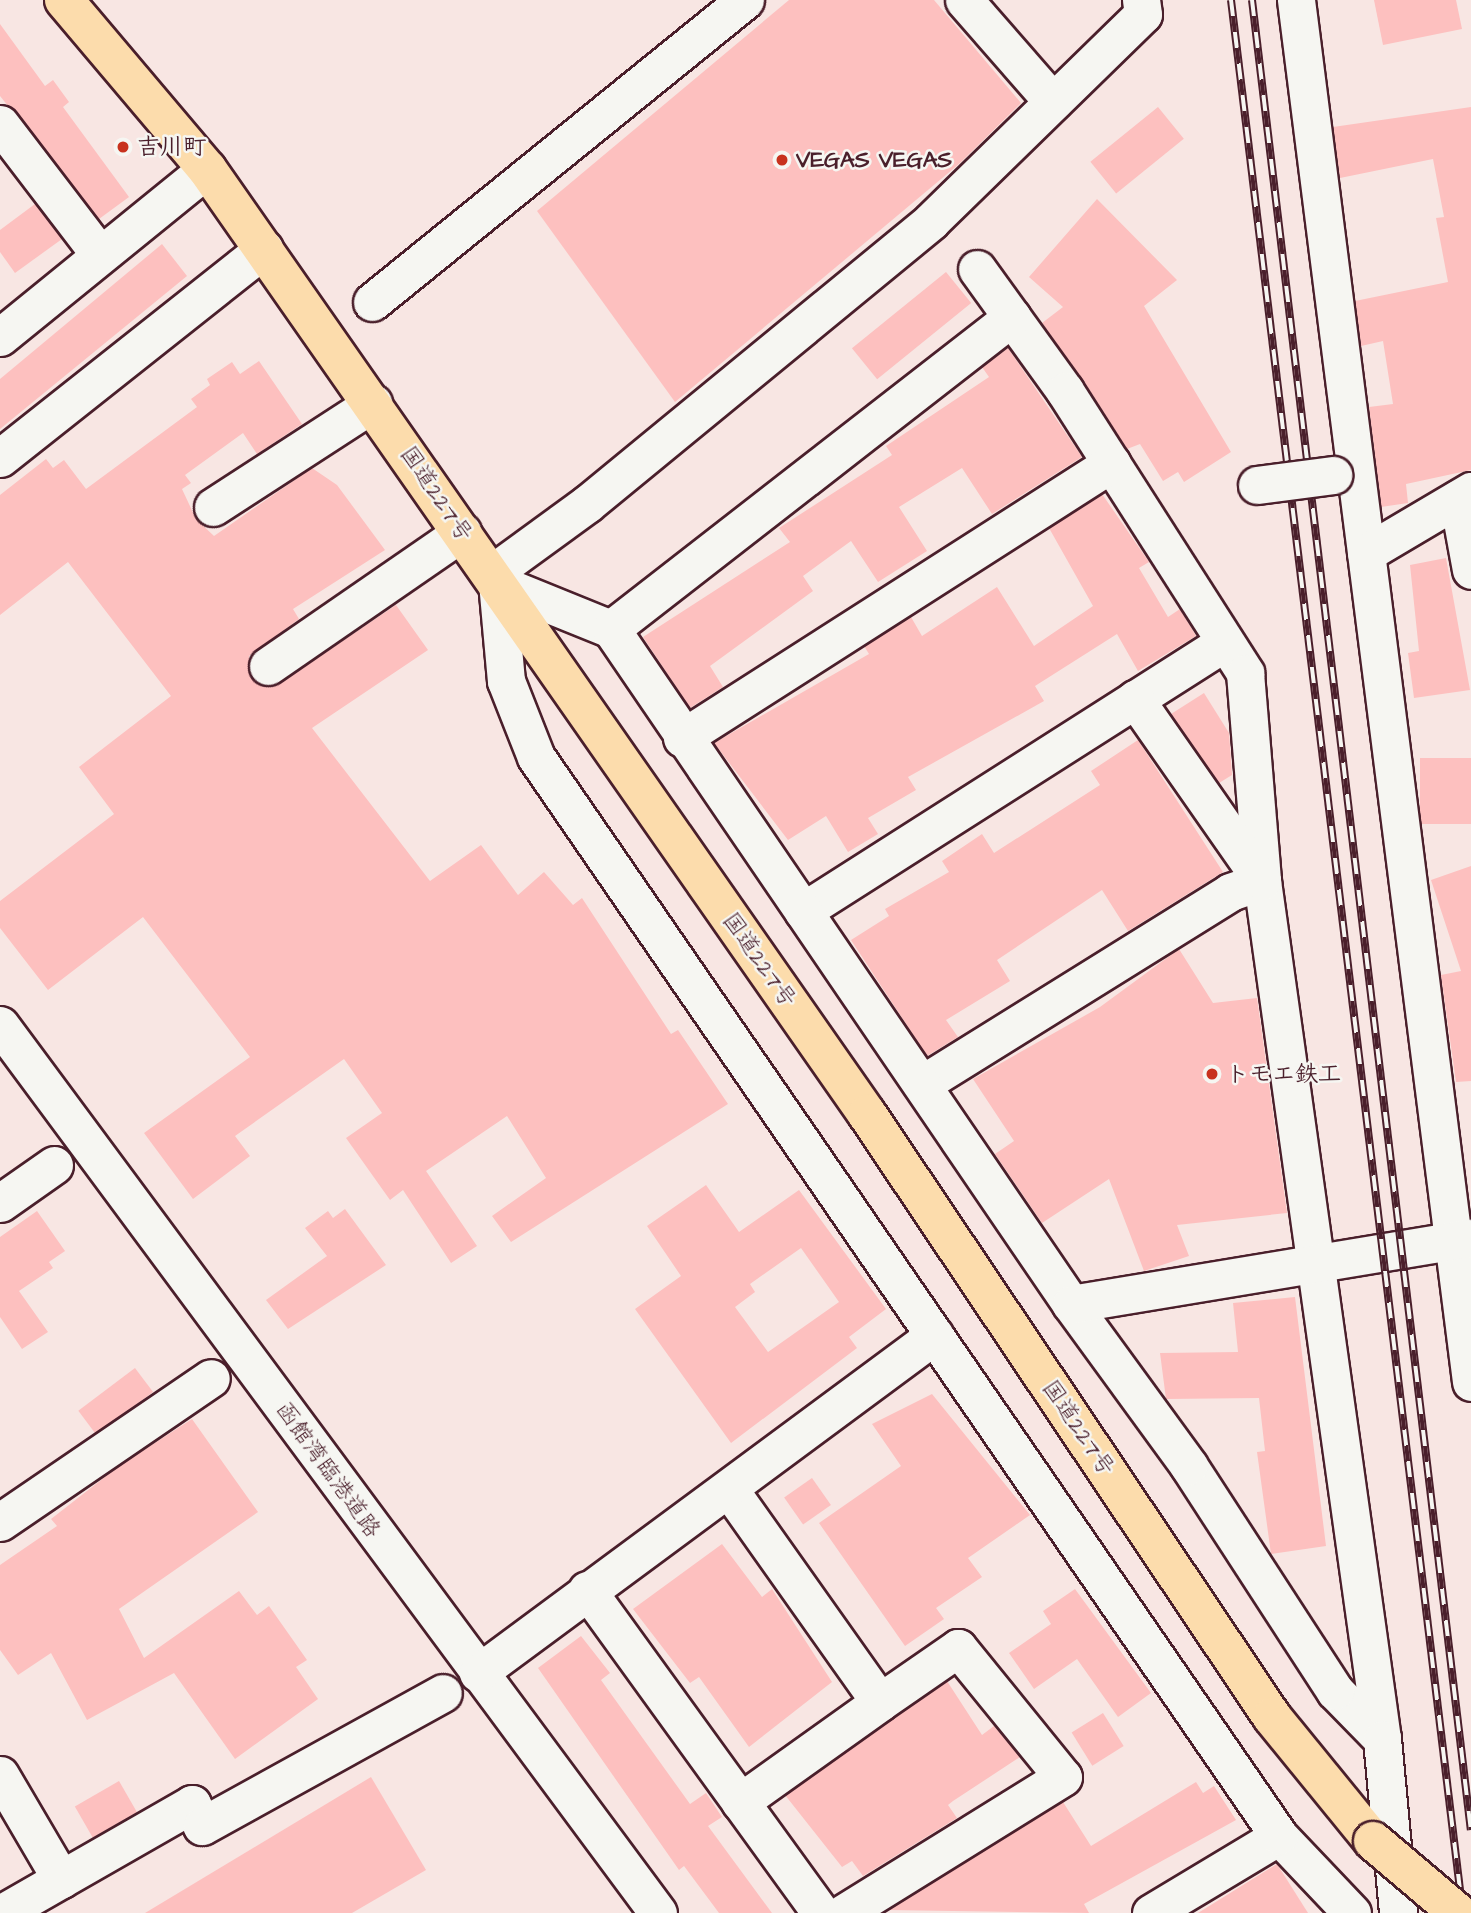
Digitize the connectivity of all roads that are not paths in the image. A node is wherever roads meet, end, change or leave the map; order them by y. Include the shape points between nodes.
1 (64, 0) edge
2 (745, 0) edge
3 (964, 0) edge
4 (1141, 0) edge
5 (1296, 0) edge
6 (1053, 102) junction
7 (0, 124) edge
8 (207, 169) junction
9 (264, 249) junction
10 (98, 252) junction
11 (977, 269) dead end
12 (372, 302) dead end
13 (1012, 317) junction
14 (0, 337) edge
15 (373, 403) junction
16 (0, 458) edge
17 (1112, 463) junction
18 (1333, 475) dead end
19 (1257, 485) dead end
20 (1464, 495) edge
21 (213, 507) dead end
22 (462, 532) junction
23 (1366, 554) junction
24 (1471, 570) edge
25 (494, 579) junction
26 (611, 629) junction
27 (1224, 643) junction
28 (268, 666) dead end
29 (1135, 699) junction
30 (682, 738) junction
31 (1262, 881) junction
32 (803, 911) junction
33 (0, 1025) edge
34 (922, 1084) junction
35 (54, 1165) dead end
36 (0, 1203) edge
37 (1463, 1240) edge
38 (1312, 1263) junction
39 (1071, 1304) junction
40 (935, 1335) junction
41 (212, 1378) dead end
42 (1471, 1382) edge
43 (729, 1489) junction
44 (0, 1522) edge
45 (587, 1590) junction
46 (478, 1674) junction
47 (443, 1693) dead end
48 (880, 1702) junction
49 (1382, 1739) junction
50 (0, 1775) edge
51 (740, 1802) junction
52 (1279, 1836) junction
53 (61, 1879) junction
54 (2, 1913) edge
55 (658, 1913) edge
56 (821, 1913) edge
57 (844, 1913) edge
58 (1151, 1913) edge
59 (1352, 1913) edge
60 (1398, 1913) edge
61 (1458, 1913) edge

1 - 8 highway, 国道227号
2 - 12 street
3 - 6 street
4 - 6 street via 1143,14
5 - 23 street
6 - 25 street via 931,221
7 - 10 street
8 - 9 highway, 国道227号
8 - 10 street
9 - 15 highway, 国道227号
9 - 16 street
10 - 14 street
11 - 13 street
13 - 17 street
13 - 26 street
15 - 21 street
15 - 22 highway, 国道227号
17 - 27 street
17 - 30 street
18 - 19 street, bridge
20 - 23 street
20 - 24 street
22 - 25 highway, 国道227号
22 - 28 street
23 - 37 street
25 - 26 street
25 - 40 street via 506,681 536,757
25 - 61 highway, 国道227号, bridge via 866,1114 1272,1717 1373,1841
26 - 30 street
27 - 29 street
27 - 31 street via 1245,673
29 - 31 street
29 - 32 street
30 - 32 street
31 - 34 street via 1230,892
31 - 38 street
32 - 34 street
33 - 46 street, 函館湾臨港道路
34 - 39 street
35 - 36 street
37 - 38 street
37 - 42 street
38 - 39 street
38 - 49 street
39 - 49 street via 1189,1466 1335,1691
40 - 43 street
40 - 52 street
41 - 44 street
43 - 45 street
43 - 48 street
45 - 46 street
45 - 51 street
46 - 55 street, 函館湾臨港道路
47 - 53 street via 202,1826 192,1804
48 - 51 street
48 - 57 street via 958,1648 1063,1777
49 - 60 street
50 - 53 street
51 - 56 street
52 - 58 street
52 - 59 street
53 - 54 street

